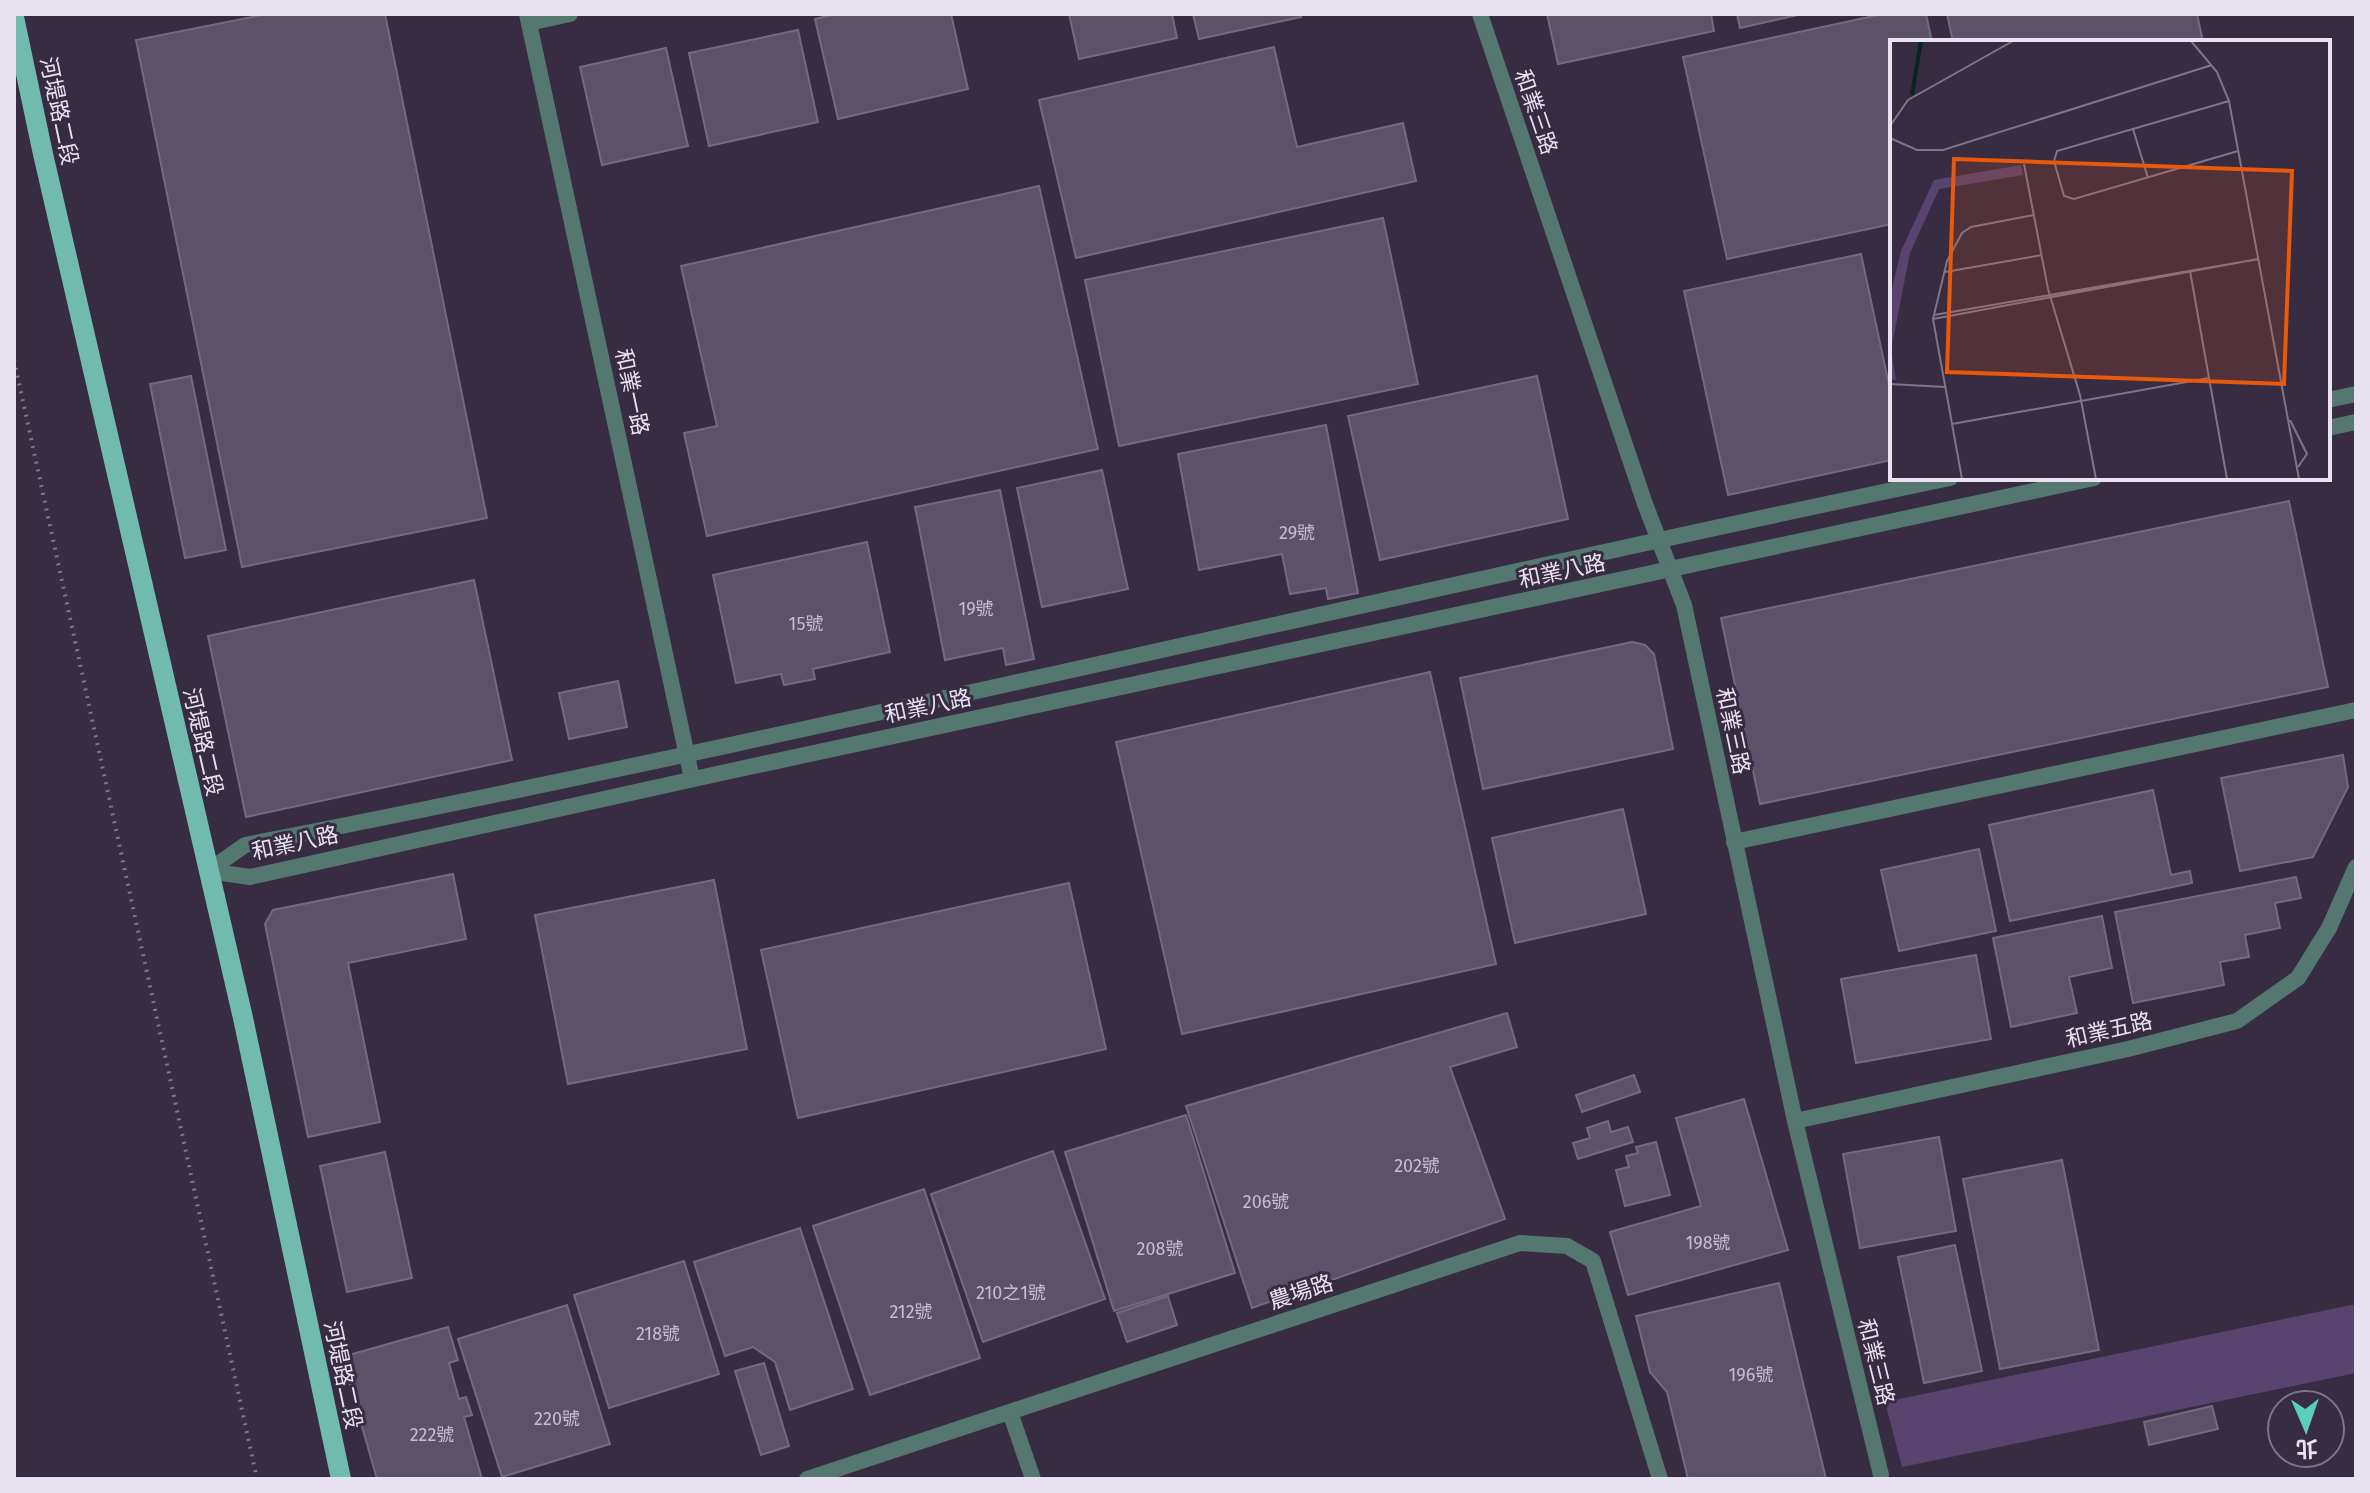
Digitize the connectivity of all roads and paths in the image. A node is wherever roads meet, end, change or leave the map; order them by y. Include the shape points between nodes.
1 (570, 14) edge
2 (1480, 14) edge
3 (14, 17) edge
4 (528, 18) edge
5 (14, 360) edge
6 (2356, 394) edge
7 (2330, 400) edge
8 (2356, 422) edge
9 (2330, 428) edge
10 (1940, 480) edge
11 (2085, 480) edge
12 (1659, 539) junction
13 (1672, 570) junction
14 (2356, 710) edge
15 (687, 753) junction
16 (692, 779) junction
17 (1734, 842) junction
18 (2356, 867) edge
19 (208, 871) junction
20 (1795, 1121) junction
21 (1010, 1412) junction
22 (1881, 1475) dead end
23 (257, 1479) edge
24 (341, 1479) edge
25 (807, 1479) edge
26 (1033, 1479) edge
27 (1660, 1479) edge

1 - 4 street
2 - 12 street, 和業三路
3 - 19 main road, 河堤路二段
4 - 15 street, 和業一路
5 - 23 path
6 - 7 street
8 - 9 street
10 - 12 street, 和業八路
11 - 13 street, 和業八路
12 - 13 street, 和業三路
12 - 15 street, 和業八路
13 - 16 street, 和業八路
13 - 17 street, 和業三路
14 - 17 street
15 - 16 street, 和業一路
15 - 19 street, 和業八路 via 245,845
16 - 19 street, 和業八路 via 250,877
17 - 20 street, 和業三路
18 - 20 street, 和業五路 via 2329,928 2298,978 2237,1021
19 - 24 main road, 河堤路二段
20 - 22 street, 和業三路
21 - 25 street, 農場路
21 - 26 street
21 - 27 street, 農場路 via 1520,1243 1567,1246 1593,1261

